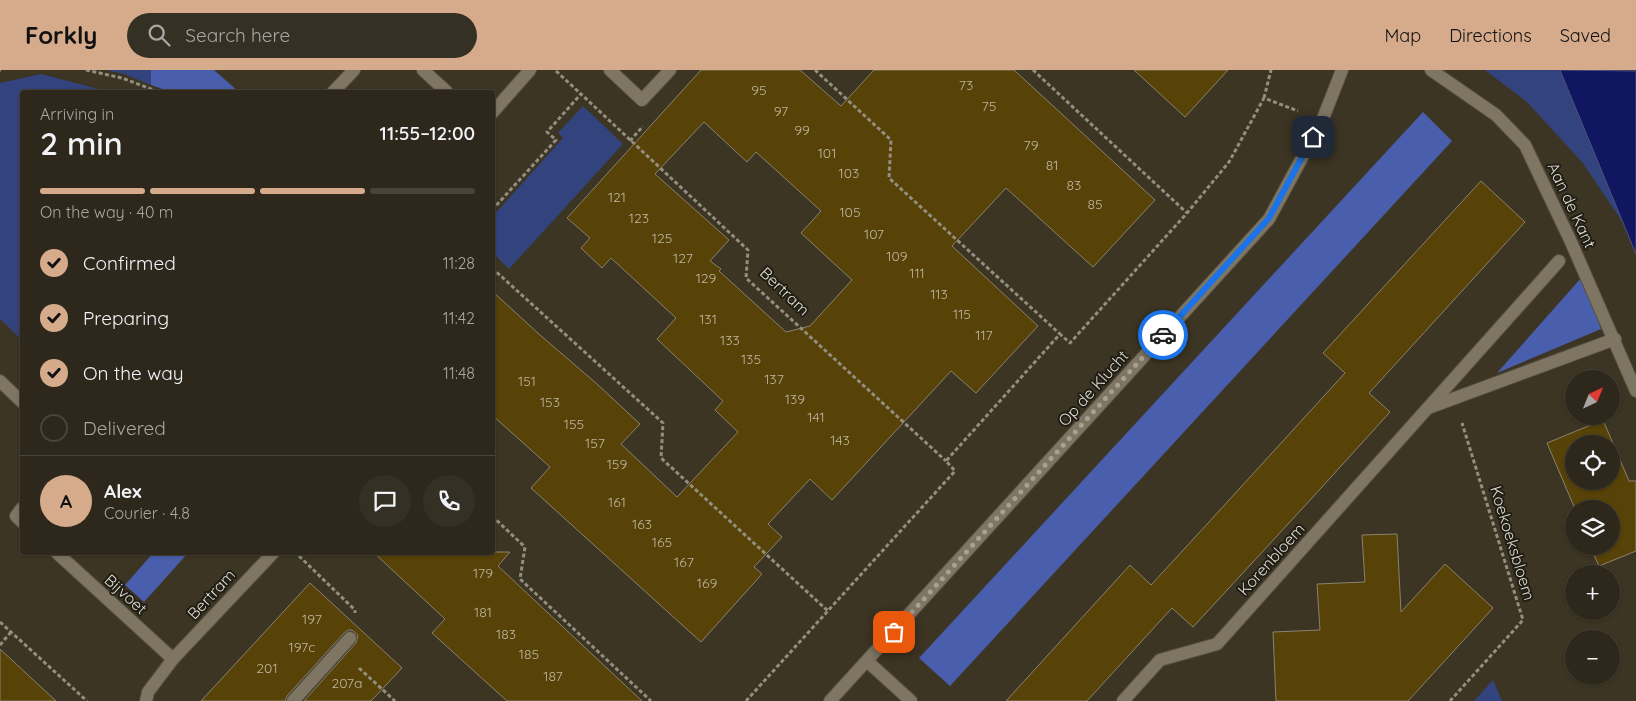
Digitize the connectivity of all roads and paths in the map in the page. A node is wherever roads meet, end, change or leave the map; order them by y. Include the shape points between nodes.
1 (86, 70) edge
2 (354, 70) edge
3 (423, 70) edge
4 (530, 70) edge
5 (555, 70) edge
6 (610, 70) edge
7 (670, 70) edge
8 (815, 70) edge
9 (1033, 70) edge
10 (1271, 70) edge
11 (1342, 70) edge
12 (1431, 70) edge
13 (154, 90) edge
14 (335, 90) edge
15 (446, 90) edge
16 (581, 94) junction
17 (1264, 98) junction
18 (495, 110) edge
19 (1322, 121) junction
20 (495, 207) edge
21 (1187, 213) junction
22 (1559, 261) dead end
23 (495, 271) edge
24 (1060, 334) junction
25 (1615, 339) junction
26 (0, 381) edge
27 (1636, 391) edge
28 (1454, 399) junction
29 (20, 400) edge
30 (1426, 409) junction
31 (946, 461) junction
32 (495, 519) edge
33 (59, 555) edge
34 (271, 555) edge
35 (298, 555) edge
36 (828, 611) junction
37 (0, 622) edge
38 (11, 632) junction
39 (350, 638) joint
40 (0, 645) edge
41 (339, 650) junction
42 (173, 659) junction
43 (867, 661) junction
44 (87, 701) edge
45 (146, 701) edge
46 (293, 701) edge
47 (395, 701) edge
48 (651, 701) edge
49 (746, 701) edge
50 (830, 701) edge
51 (911, 701) edge
52 (1123, 701) edge
53 (1450, 701) edge

1 - 13 path via 122,78
2 - 14 street
3 - 15 street
4 - 18 street
5 - 16 path, Bertram
6 - 7 street via 642,100
8 - 24 path via 891,140 890,178
9 - 21 path
10 - 17 path
11 - 19 street, Op de Klucht
12 - 25 street, Aan de Kant via 1496,115 1525,144
16 - 20 path via 547,132 556,140
16 - 31 path, Bertram via 748,250 746,278
17 - 19 path
17 - 21 path via 1229,162
19 - 43 street, Op de Klucht via 1269,218
21 - 24 path via 1070,343
22 - 30 street, Korenbloem
23 - 36 path via 663,423 661,458
24 - 31 path
25 - 27 street, Aan de Kant
25 - 28 street, Korenbloem
26 - 29 street
28 - 30 street, Korenbloem
28 - 53 path, Koekoeksbloem via 1523,620
30 - 52 street, Korenbloem via 1218,644 1160,660
31 - 36 path via 955,470
32 - 48 path via 525,547 520,579
33 - 42 street, Bijvoet
34 - 42 street, Bertram
35 - 39 path via 355,610
36 - 49 path
37 - 38 path
38 - 40 path
38 - 44 path
39 - 41 street
41 - 46 street
41 - 47 path
42 - 45 street, Bertram via 148,692
43 - 50 street, Op de Klucht
43 - 51 street

